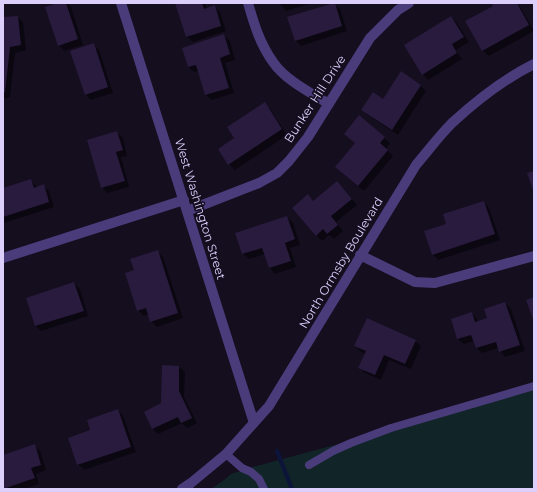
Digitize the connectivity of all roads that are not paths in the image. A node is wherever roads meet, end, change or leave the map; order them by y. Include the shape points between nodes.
1 (121, 3) edge
2 (248, 3) edge
3 (409, 3) edge
4 (534, 64) edge
5 (329, 104) junction
6 (184, 200) junction
7 (187, 211) junction
8 (360, 255) junction
9 (534, 256) edge
10 (3, 258) edge
11 (534, 386) edge
12 (254, 424) junction
13 (226, 454) junction
14 (309, 465) dead end
15 (182, 489) edge
16 (264, 489) edge

1 - 6 street, West Washington Street
2 - 5 street via 258,37 273,63 297,85
3 - 5 street, Bunker Hill Drive via 398,10 370,38
4 - 8 street, North Ormsby Boulevard via 500,84 475,103 440,136 416,165
5 - 7 street, Bunker Hill Drive via 308,138 276,173 259,183
6 - 7 street, West Washington Street
6 - 10 street
7 - 12 street, West Washington Street
8 - 9 street via 415,282 435,283
8 - 12 street, North Ormsby Boulevard via 269,406
11 - 14 lane via 391,428 333,451
12 - 13 street, North Ormsby Boulevard
13 - 15 street, North Ormsby Boulevard
13 - 16 lane via 259,479

